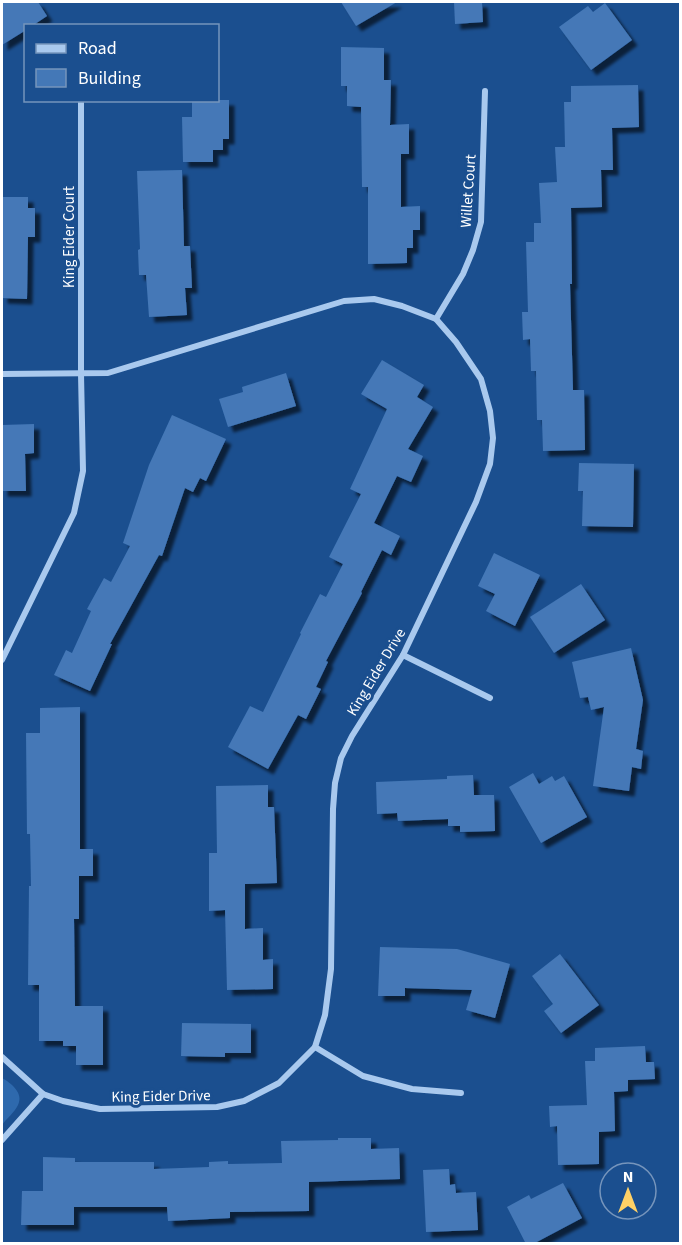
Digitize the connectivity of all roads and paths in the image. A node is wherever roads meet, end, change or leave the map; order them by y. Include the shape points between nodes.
1 (485, 92) dead end
2 (81, 102) edge
3 (436, 319) junction
4 (2, 374) edge
5 (81, 374) junction
6 (403, 655) junction
7 (2, 660) edge
8 (490, 698) dead end
9 (315, 1047) junction
10 (2, 1058) edge
11 (461, 1092) dead end
12 (43, 1094) junction
13 (2, 1140) edge

1 - 3 street, Willet Court via 481,222 463,274
2 - 5 street, King Eider Court
3 - 5 street, King Eider Drive via 374,298 345,301 108,373
3 - 6 street, King Eider Drive via 481,379 493,438 490,464 476,502
4 - 5 street, King Eider Drive
5 - 7 street via 83,471 74,513
6 - 8 street
6 - 9 street, King Eider Drive via 352,736 335,783 331,969 325,1015
9 - 11 street via 363,1076 412,1089
9 - 12 street, King Eider Drive via 279,1083 244,1101 217,1107 100,1109
10 - 12 street, King Eider Drive
12 - 13 street

